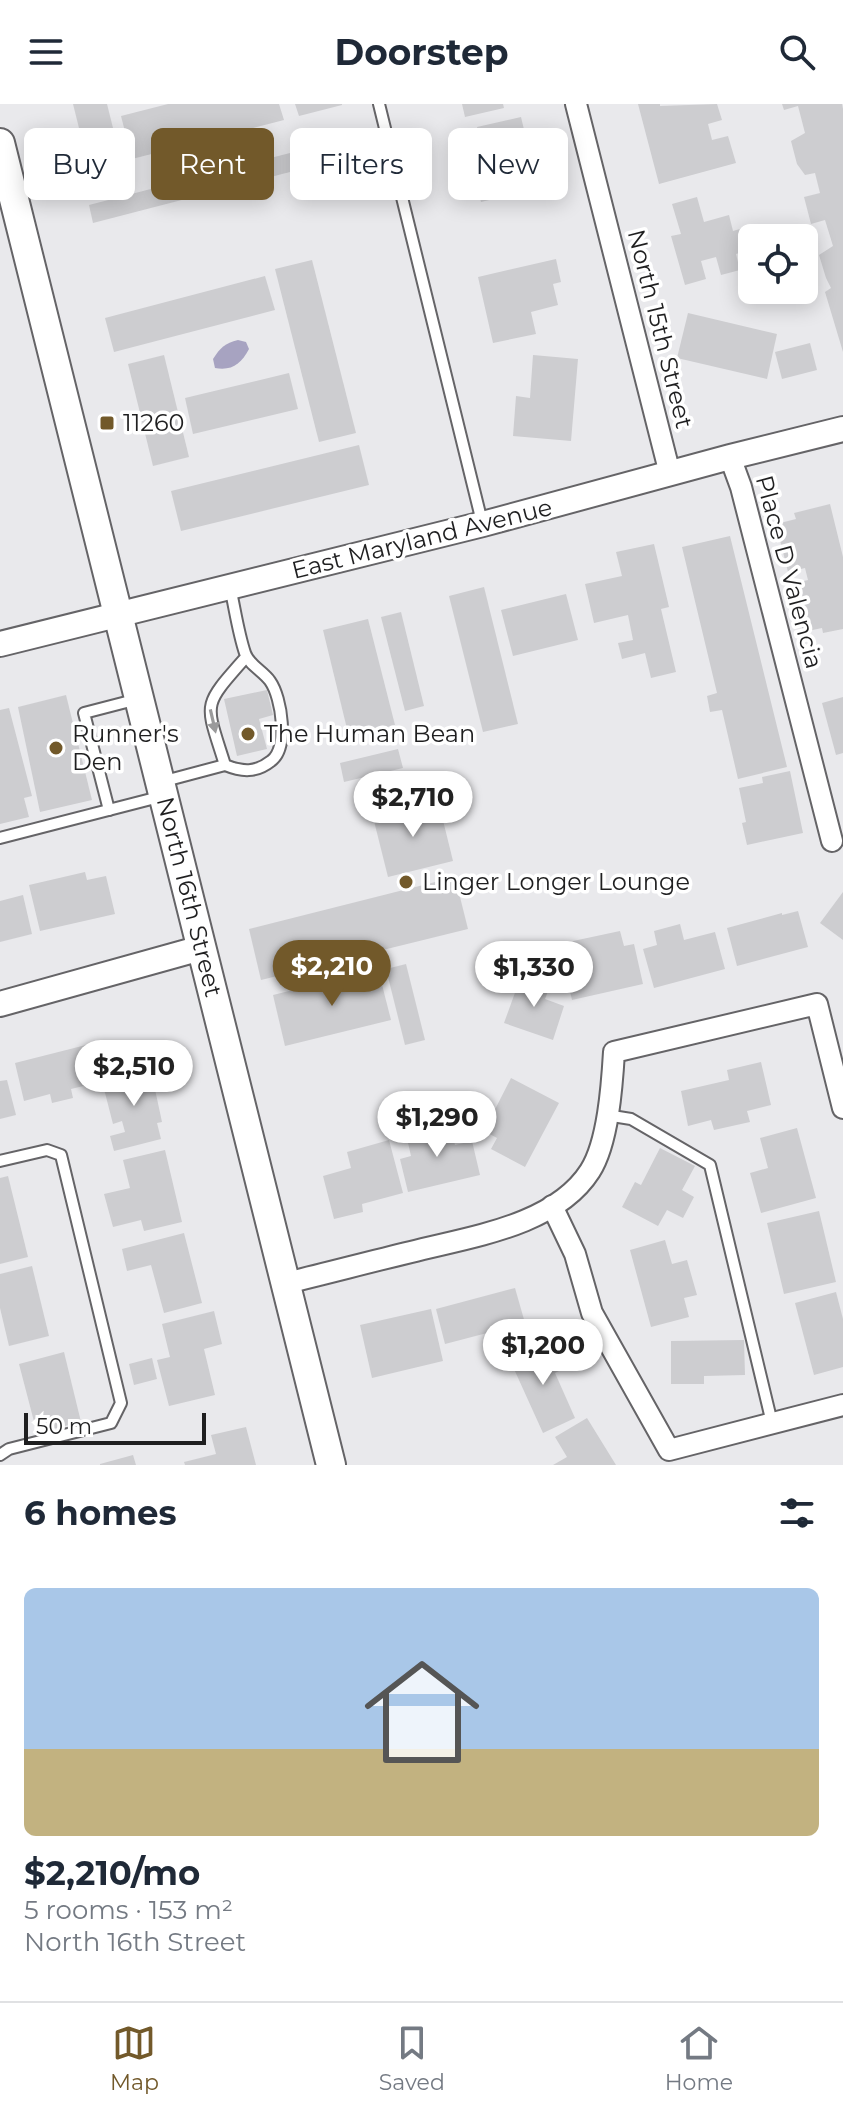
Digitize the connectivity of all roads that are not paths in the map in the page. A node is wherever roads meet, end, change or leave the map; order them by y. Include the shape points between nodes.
1 (379, 104) edge
2 (576, 104) edge
3 (0, 143) edge
4 (843, 429) edge
5 (730, 457) junction
6 (670, 474) junction
7 (483, 524) junction
8 (230, 587) junction
9 (119, 613) junction
10 (0, 644) edge
11 (246, 657) junction
12 (140, 698) junction
13 (225, 765) junction
14 (163, 789) junction
15 (109, 810) junction
16 (0, 838) edge
17 (832, 841) dead end
18 (201, 948) junction
19 (0, 1004) edge
20 (843, 1108) edge
21 (606, 1115) junction
22 (0, 1161) edge
23 (552, 1206) junction
24 (286, 1283) junction
25 (843, 1405) edge
26 (772, 1423) junction
27 (0, 1455) edge
28 (331, 1465) edge

1 - 7 lane
2 - 6 street, North 15th Street
3 - 9 main road, North 16th Street
4 - 5 street, East Maryland Avenue
5 - 6 street, East Maryland Avenue
5 - 17 street, Place D Valencia
6 - 7 street, East Maryland Avenue
7 - 8 street, East Maryland Avenue
8 - 9 street, East Maryland Avenue
8 - 11 lane
9 - 10 street, East Maryland Avenue
9 - 12 main road, North 16th Street
11 -> 13 lane via 213,694 209,712
11 - 13 lane via 274,688 282,738 279,756 241,772
12 - 14 main road, North 16th Street
12 - 15 lane via 84,713
13 - 14 lane
14 - 15 lane
14 - 18 main road, North 16th Street
15 - 16 lane
18 - 19 street
18 - 24 main road, North 16th Street
20 - 21 street via 817,1004 614,1052
21 - 23 street via 592,1168 577,1189
21 - 26 lane via 631,1119 710,1165
22 - 27 lane via 47,1150 61,1155 121,1403 111,1423
23 - 24 street via 509,1228
23 - 26 street via 575,1254 592,1313 669,1450
24 - 28 main road, North 16th Street
25 - 26 street

